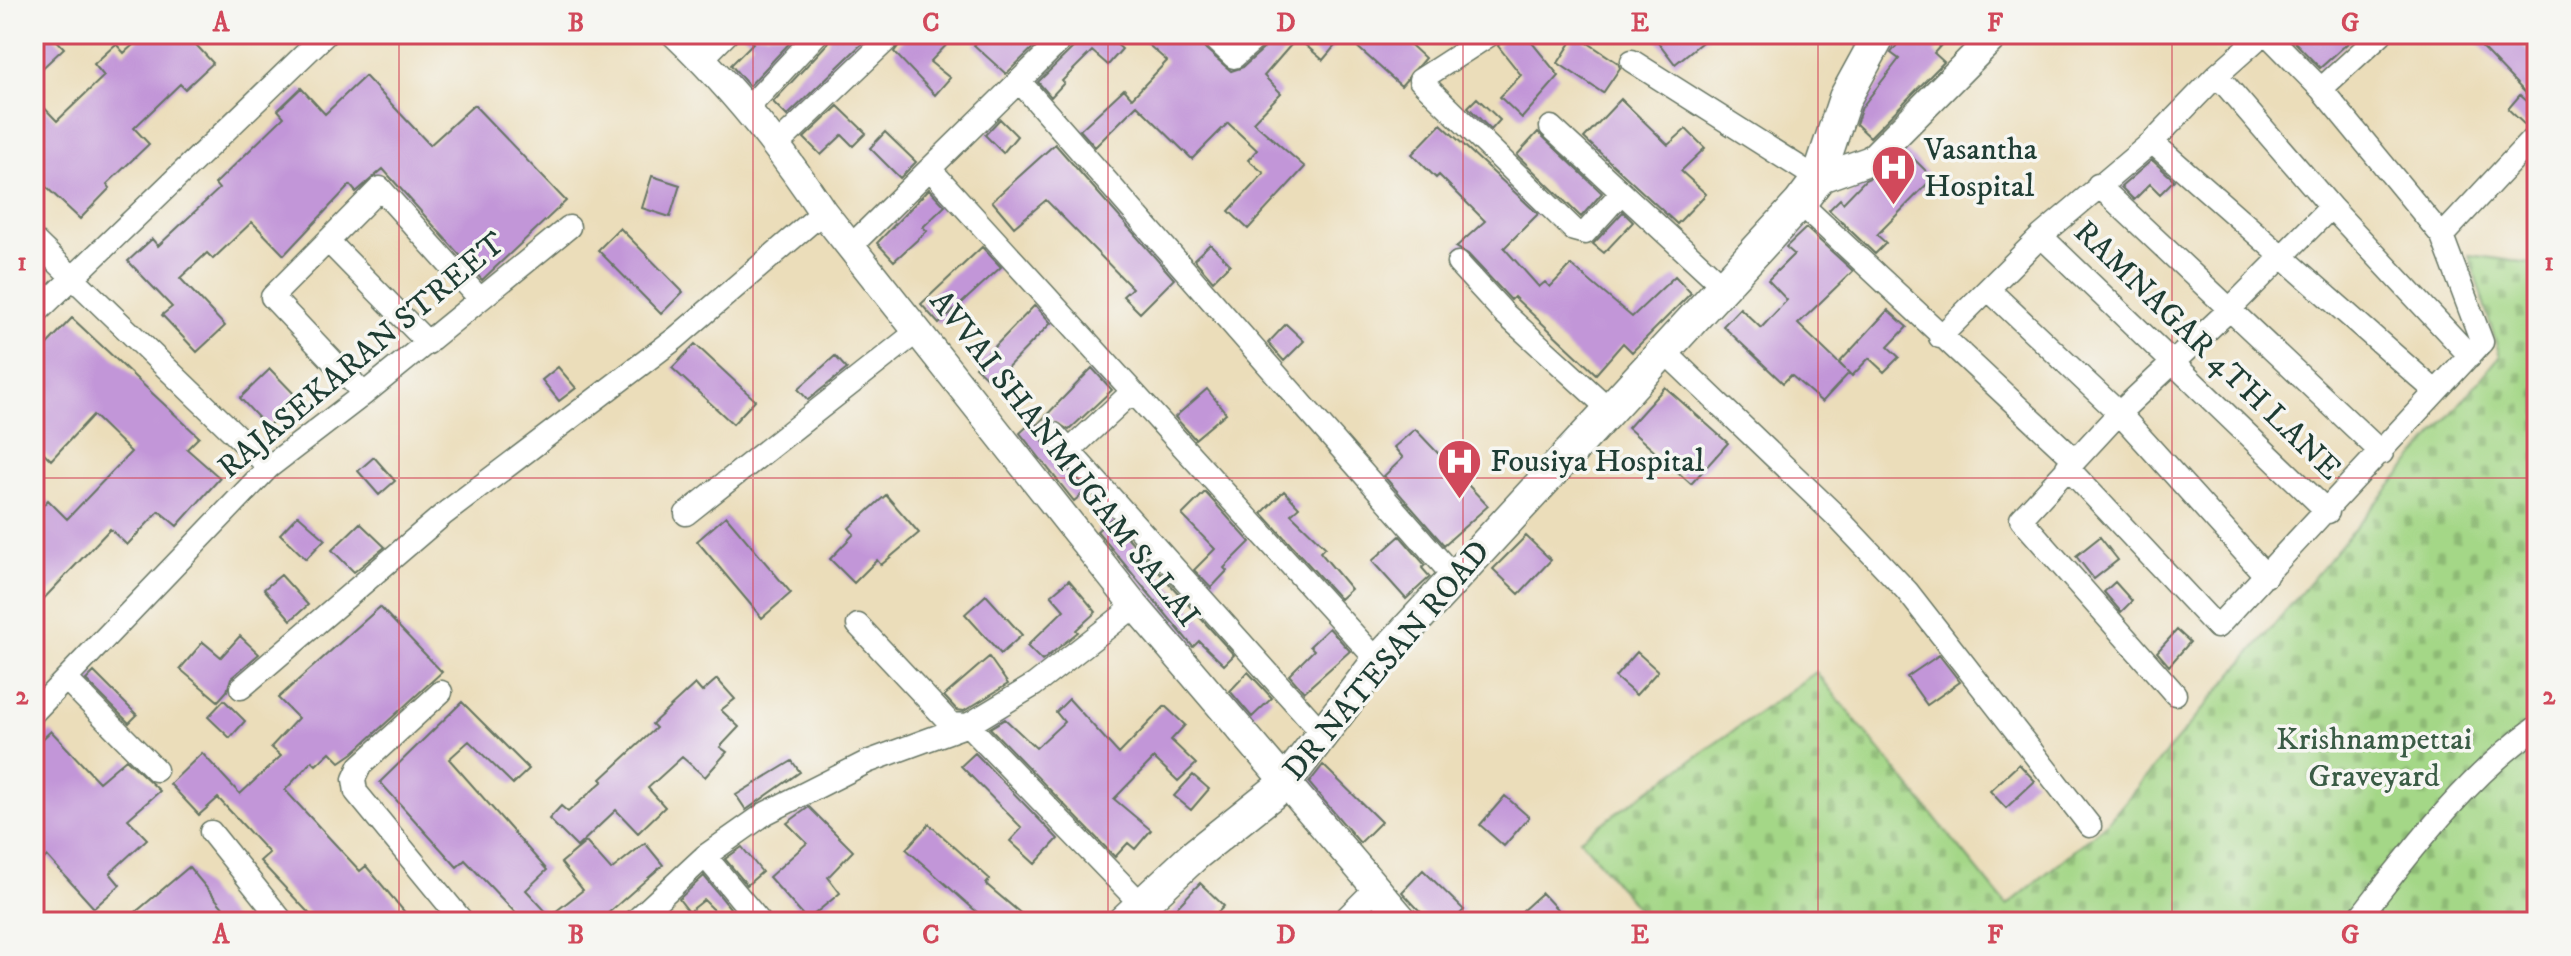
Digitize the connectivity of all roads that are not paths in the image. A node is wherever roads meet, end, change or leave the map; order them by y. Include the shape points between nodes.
1 (326, 34) edge
2 (727, 34) edge
3 (817, 34) edge
4 (893, 34) edge
5 (1067, 34) edge
6 (1210, 34) edge
7 (1260, 34) edge
8 (1491, 34) edge
9 (1880, 34) edge
10 (1996, 34) edge
11 (2265, 34) edge
12 (2381, 34) edge
13 (690, 42) edge
14 (1632, 61) dead end
15 (2217, 75) junction
16 (1019, 81) junction
17 (2321, 89) junction
18 (747, 109) junction
19 (1551, 127) dead end
20 (2537, 134) edge
21 (2152, 142) junction
22 (778, 144) junction
23 (931, 170) junction
24 (2098, 185) junction
25 (1809, 191) junction
26 (1621, 193) junction
27 (2331, 207) junction
28 (823, 212) junction
29 (569, 227) dead end
30 (2041, 236) junction
31 (2442, 236) junction
32 (34, 240) edge
33 (328, 241) junction
34 (851, 246) junction
35 (2280, 256) junction
36 (1458, 263) dead end
37 (71, 278) junction
38 (1725, 288) junction
39 (1988, 289) junction
40 (480, 299) junction
41 (2228, 311) junction
42 (34, 315) edge
43 (919, 330) junction
44 (1940, 337) junction
45 (428, 343) junction
46 (2476, 349) junction
47 (1665, 352) junction
48 (2174, 363) junction
49 (2435, 391) junction
50 (1132, 392) junction
51 (364, 394) junction
52 (1610, 410) junction
53 (2119, 413) junction
54 (2382, 453) junction
55 (2071, 463) junction
56 (269, 467) junction
57 (2328, 512) junction
58 (686, 514) dead end
59 (2266, 576) junction
60 (1454, 577) junction
61 (1135, 606) junction
62 (858, 625) dead end
63 (1378, 661) junction
64 (68, 681) junction
65 (241, 688) dead end
66 (441, 692) dead end
67 (2175, 694) dead end
68 (34, 712) edge
69 (968, 725) junction
70 (2537, 727) edge
71 (1324, 735) junction
72 (156, 770) dead end
73 (1284, 784) junction
74 (2090, 826) dead end
75 (211, 832) dead end
76 (705, 856) junction
77 (1375, 889) junction
78 (1133, 914) edge
79 (283, 922) edge
80 (463, 922) edge
81 (634, 922) edge
82 (760, 922) edge
83 (1342, 922) edge
84 (1405, 922) edge
85 (2356, 922) edge

1 - 37 street
2 - 13 street
3 - 18 street
4 - 22 street
5 - 16 street
6 - 7 street via 1234,57
8 - 26 street via 1420,80 1574,230 1585,233
9 - 25 main road, DR NATESAN ROAD via 1845,98
10 - 25 street via 1871,160
11 - 15 street
11 - 17 street
12 - 17 street
13 - 18 street, AVVAI SHANMUGAM SALAI
14 - 25 street
15 - 21 street
15 - 27 street
16 - 23 street
16 - 60 street
17 - 31 street
18 - 22 street, AVVAI SHANMUGAM SALAI
19 - 26 street
20 - 31 street
21 - 24 street
21 - 35 street
22 - 28 street, AVVAI SHANMUGAM SALAI
23 - 34 street
23 - 50 street
24 - 30 street
24 - 41 street
25 - 38 main road, DR NATESAN ROAD
25 - 44 street
26 - 38 street
27 - 35 street
27 - 46 street
28 - 34 street, AVVAI SHANMUGAM SALAI
28 - 65 street via 676,338 444,514
29 - 40 street, RAJASEKARAN STREET
30 - 39 street
30 - 48 street, RAMNAGAR 4TH LANE
31 - 46 street
32 - 37 street
33 - 40 street via 380,188
33 - 45 street
33 - 51 street via 272,297
34 - 43 street, AVVAI SHANMUGAM SALAI
35 - 41 street
35 - 49 street
36 - 52 street
37 - 42 street
37 - 56 street
38 - 47 main road, DR NATESAN ROAD
39 - 44 street
39 - 53 street
40 - 45 street, RAJASEKARAN STREET
41 - 48 street
41 - 54 street
43 - 58 street
43 - 61 street, AVVAI SHANMUGAM SALAI
44 - 55 street
45 - 51 street, RAJASEKARAN STREET
46 - 49 street
47 - 52 main road, DR NATESAN ROAD
47 - 74 street via 1907,591
48 - 53 street
48 - 57 street, RAMNAGAR 4TH LANE
49 - 54 street
50 - 63 street
50 - 71 street via 1062,442
51 - 56 street, RAJASEKARAN STREET
52 - 60 main road, DR NATESAN ROAD
53 - 55 street
53 - 59 street
54 - 57 street
55 - 59 street via 2217,627
55 - 67 street via 2021,519
56 - 64 street, RAJASEKARAN STREET
57 - 59 street
60 - 63 main road, DR NATESAN ROAD
61 - 69 street via 1034,685
61 - 73 street, AVVAI SHANMUGAM SALAI
62 - 69 street via 951,724
63 - 71 main road, DR NATESAN ROAD
64 - 68 street, RAJASEKARAN STREET
64 - 72 street
66 - 80 street via 360,766 354,779 356,792
69 - 76 street via 867,762 766,813
69 - 78 street
70 - 85 street via 2510,746 2450,809
71 - 73 main road, DR NATESAN ROAD
73 - 77 street, AVVAI SHANMUGAM SALAI
73 - 78 main road, DR NATESAN ROAD via 1196,854
75 - 79 street
76 - 81 street
76 - 82 street
77 - 83 street
77 - 84 street, AVVAI SHANMUGAM SALAI

